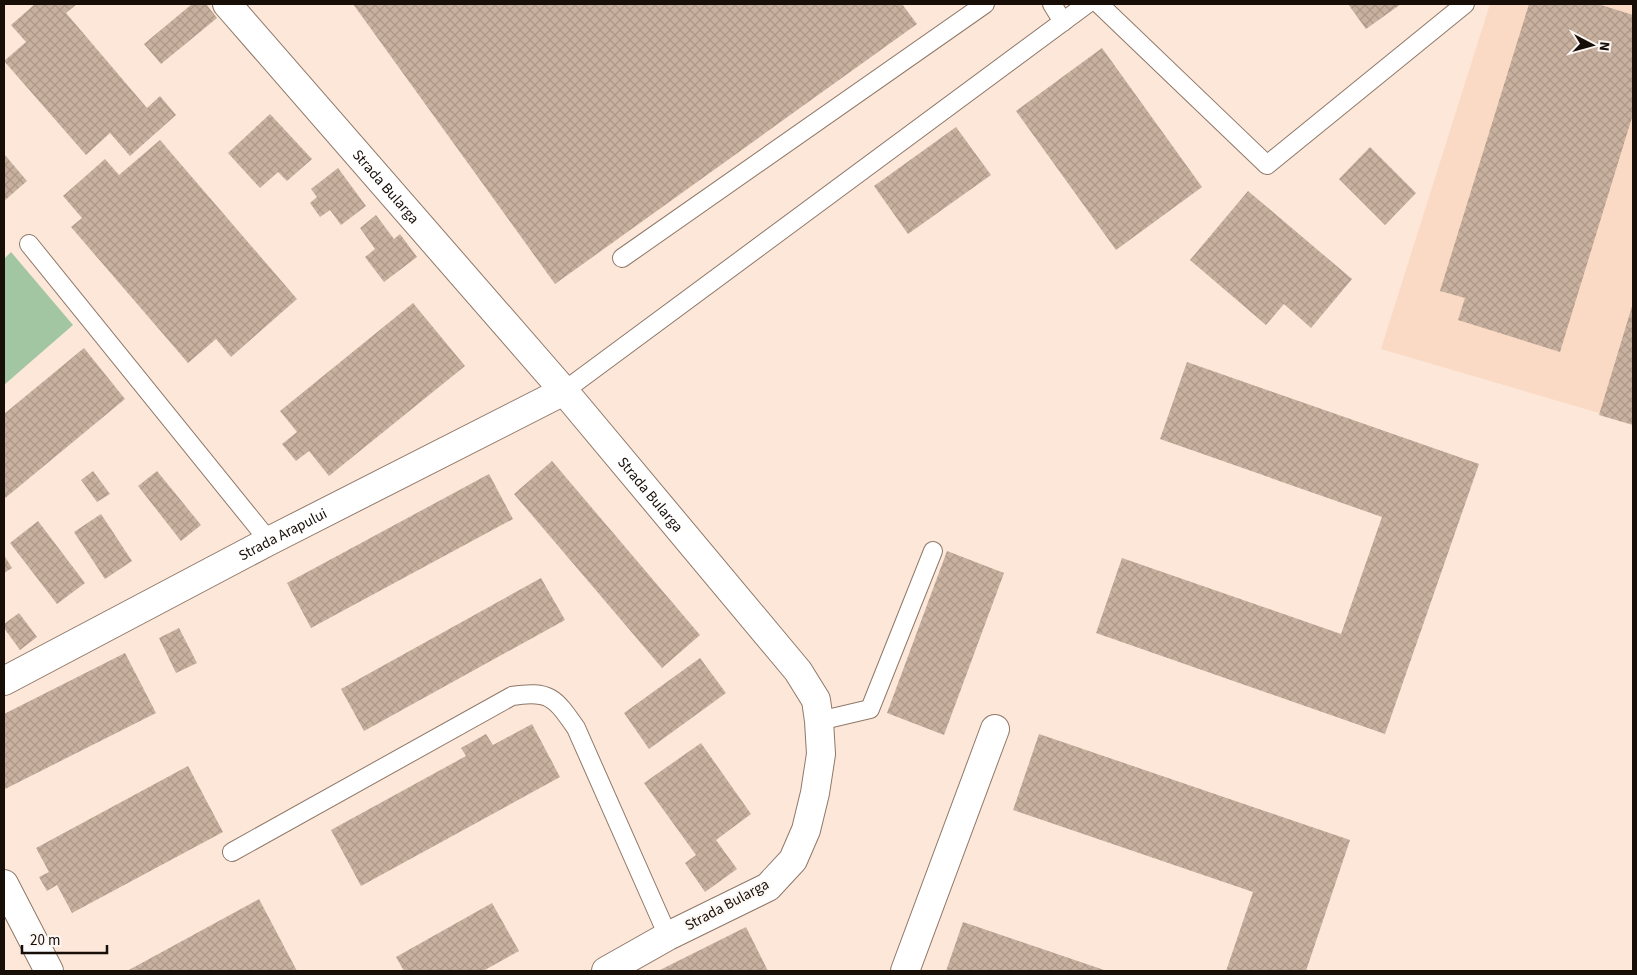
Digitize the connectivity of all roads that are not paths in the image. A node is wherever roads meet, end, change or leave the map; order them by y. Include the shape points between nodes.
1 (227, 4) edge
2 (985, 4) edge
3 (1052, 4) edge
4 (1087, 4) edge
5 (1099, 4) edge
6 (1465, 4) edge
7 (1063, 22) junction
8 (29, 244) dead end
9 (622, 258) dead end
10 (564, 391) junction
11 (269, 541) junction
12 (933, 551) dead end
13 (4, 681) edge
14 (819, 721) junction
15 (994, 729) dead end
16 (232, 852) dead end
17 (4, 884) edge
18 (668, 936) junction
19 (49, 971) edge
20 (606, 971) edge
21 (905, 971) edge

1 - 10 street, Strada Bularga
2 - 9 lane
3 - 7 lane
4 - 7 lane
5 - 6 lane via 1267,165
7 - 10 lane
8 - 11 lane
10 - 11 street, Strada Arapului
10 - 14 street, Strada Bularga via 798,672 816,700
11 - 13 street, Strada Arapului
12 - 14 lane via 870,710
14 - 18 street, Strada Bularga via 821,754 815,793 806,830 792,860 768,887
15 - 21 street
16 - 18 lane via 512,696 546,695 562,708 576,728
17 - 19 street
18 - 20 street, Strada Bularga

